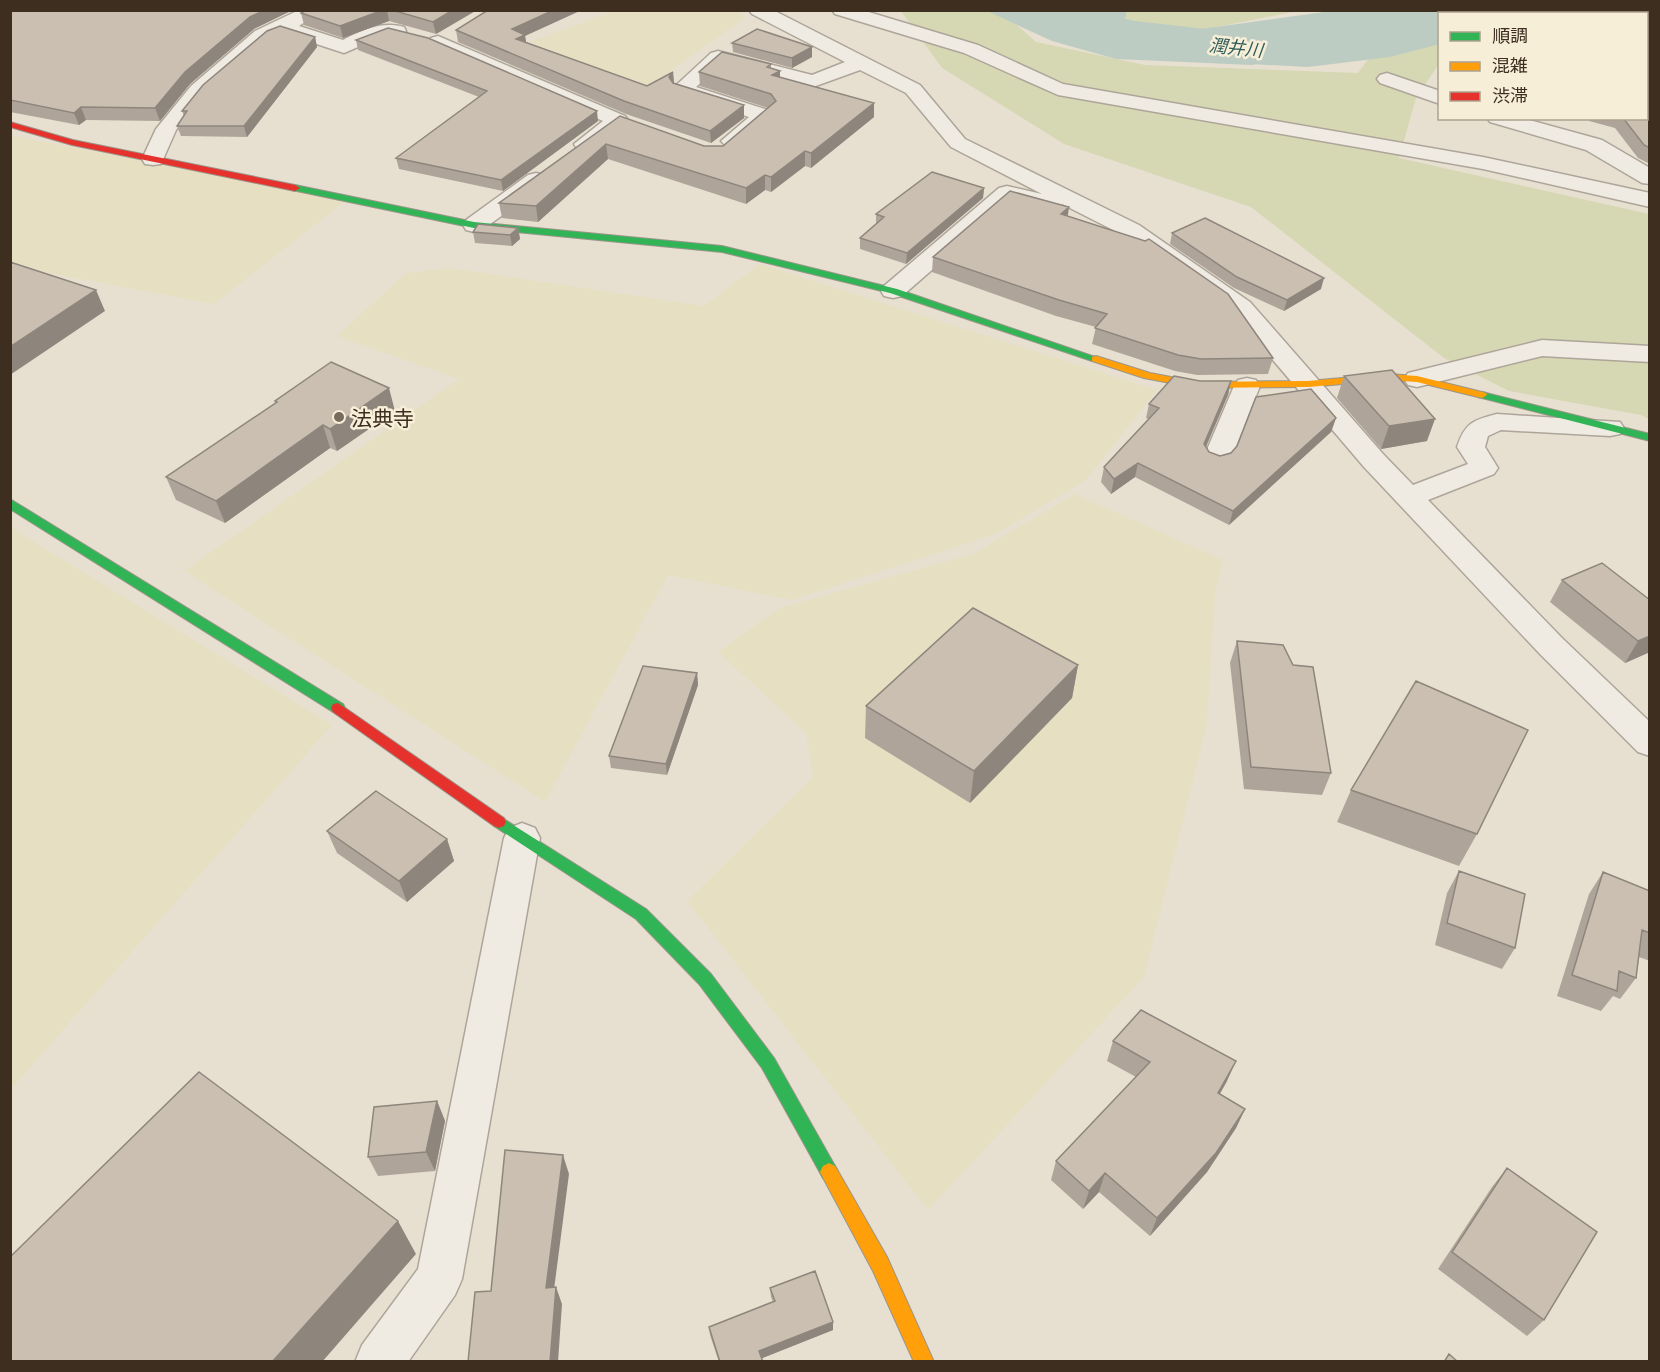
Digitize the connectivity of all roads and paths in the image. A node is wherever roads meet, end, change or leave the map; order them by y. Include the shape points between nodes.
1 (314, 10) edge
2 (758, 10) edge
3 (841, 10) edge
4 (283, 27) junction
5 (458, 32) edge
6 (438, 42) junction
7 (863, 62) junction
8 (1387, 79) dead end
9 (1438, 97) edge
10 (618, 120) junction
11 (1503, 120) edge
12 (1571, 120) edge
13 (10, 124) edge
14 (639, 128) edge
15 (1552, 135) junction
16 (714, 154) edge
17 (570, 155) edge
18 (153, 159) junction
19 (551, 169) edge
20 (1650, 178) edge
21 (1650, 200) edge
22 (1088, 206) junction
23 (474, 225) junction
24 (893, 291) junction
25 (1650, 354) edge
26 (1417, 379) junction
27 (1308, 384) junction
28 (1247, 386) junction
29 (1610, 428) junction
30 (1650, 438) edge
31 (1217, 459) edge
32 (1409, 497) junction
33 (10, 503) edge
34 (1650, 743) edge
35 (522, 838) junction
36 (379, 1362) edge
37 (924, 1362) edge

1 - 4 street
2 - 7 street
3 - 21 street via 971,48 1058,89 1483,163
4 - 6 street via 344,47 390,29
4 - 18 street via 262,35 198,90 166,129
5 - 6 street
6 - 10 street
7 - 16 street via 813,81 718,57 682,89 764,115
7 - 22 street via 913,89 958,143
8 - 9 street
10 - 14 street
10 - 17 street
11 - 15 street
12 - 15 street
13 - 18 street
15 - 20 street via 1594,145
18 - 23 street
19 - 23 street
22 - 24 street via 1073,208 1007,193
22 - 27 street via 1131,230 1240,307
23 - 24 street via 722,249
24 - 28 street via 1148,376 1197,386
25 - 26 street via 1542,348
26 - 27 street via 1388,377
26 - 29 street
27 - 28 street
27 - 32 street
28 - 31 street
29 - 30 street
29 - 32 street via 1497,422 1476,431 1471,447 1484,468
32 - 34 street
33 - 35 street via 334,706
35 - 36 street via 439,1279
35 - 37 street via 641,914 705,979 768,1063 880,1264

